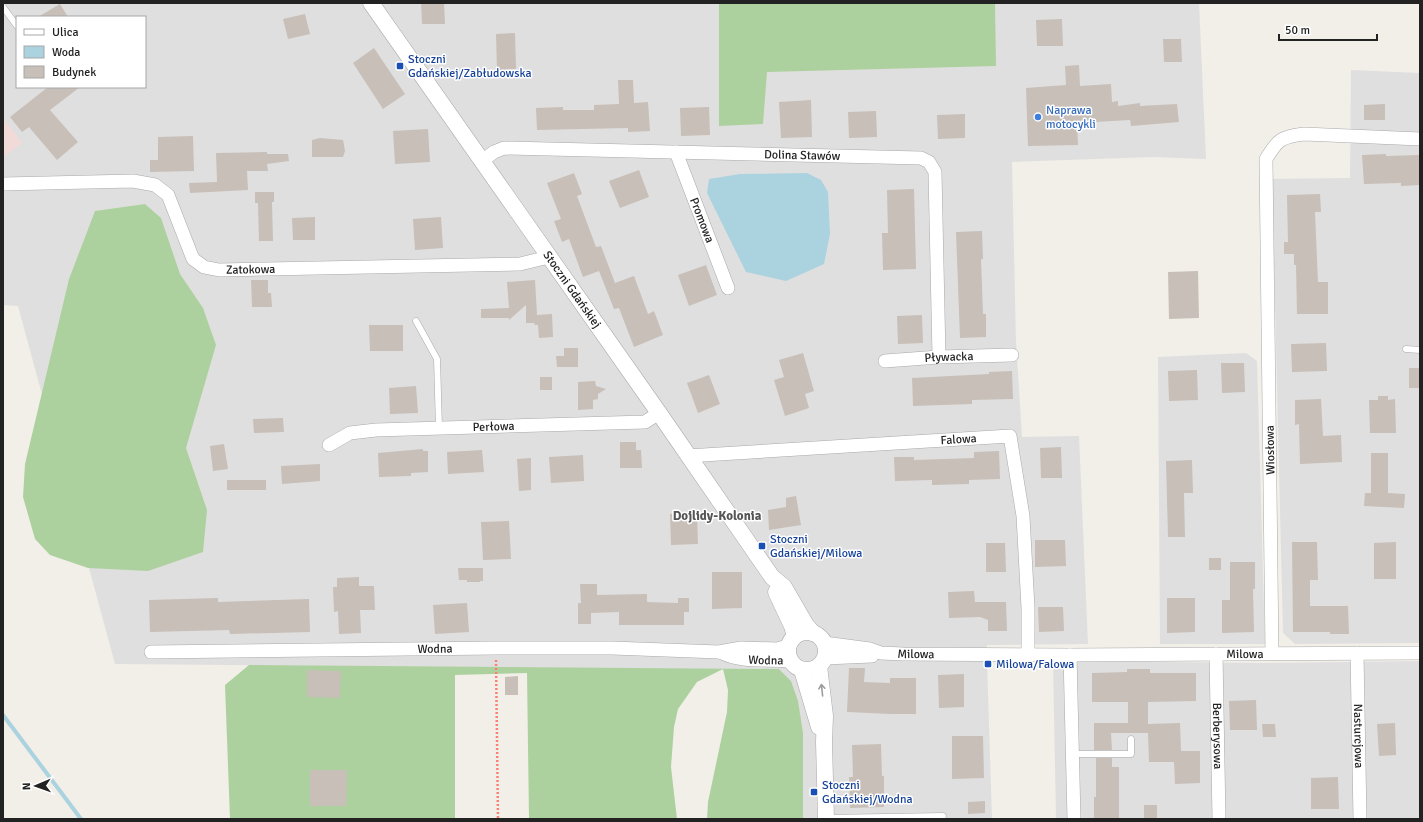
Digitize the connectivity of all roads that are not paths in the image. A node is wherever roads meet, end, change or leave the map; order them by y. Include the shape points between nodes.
1 (371, 3) edge
2 (3, 7) edge
3 (16, 25) edge
4 (1420, 138) edge
5 (676, 152) junction
6 (482, 161) junction
7 (3, 184) edge
8 (549, 257) junction
9 (728, 288) dead end
10 (416, 322) dead end
11 (1406, 349) dead end
12 (1420, 350) edge
13 (1012, 354) dead end
14 (939, 357) junction
15 (885, 361) dead end
16 (659, 413) junction
17 (439, 428) junction
18 (329, 446) dead end
19 (687, 456) junction
20 (772, 577) junction
21 (820, 650) junction
22 (151, 652) dead end
23 (794, 653) junction
24 (1272, 653) junction
25 (1357, 653) junction
26 (1420, 653) edge
27 (1216, 654) junction
28 (1028, 655) junction
29 (1070, 655) junction
30 (1131, 739) dead end
31 (824, 742) junction
32 (1072, 754) junction
33 (943, 816) dead end
34 (826, 819) edge
35 (1074, 819) edge
36 (1219, 819) edge
37 (1360, 819) edge

1 - 6 street, Stoczni Gdańskiej
2 - 3 lane
4 - 24 street, Wiosłowa via 1304,134 1289,136 1276,143 1266,159
5 - 6 street, Dolina Stawów via 504,148
5 - 9 street, Promowa
5 - 14 street, Dolina Stawów via 921,158 929,162 935,172
6 - 8 street, Stoczni Gdańskiej
7 - 8 street, Zatokowa via 133,181 155,185 168,195 193,259 204,267 219,270 520,264
8 - 16 street, Stoczni Gdańskiej
10 - 17 lane via 437,359
11 - 12 lane
13 - 14 street, Pływacka
14 - 15 street, Pływacka
16 - 17 street, Perłowa via 645,422
16 - 19 street, Stoczni Gdańskiej
17 - 18 street, Perłowa via 350,433
19 - 20 street, Stoczni Gdańskiej
19 - 28 street, Falowa via 1010,436 1023,516
20 - 21 street, Stoczni Gdańskiej via 784,586
20 - 23 street, Stoczni Gdańskiej via 775,590 792,626
21 - 23 street via 814,669
21 - 23 street via 800,633
21 - 28 street, Milowa via 870,656 881,653
31 -> 21 street, Stoczni Gdańskiej via 825,716
22 - 23 street, Wodna via 496,648 612,648 718,652 741,648 777,649
23 - 31 street, Stoczni Gdańskiej
24 - 25 street, Milowa
24 - 27 street, Milowa
25 - 26 street, Milowa
25 - 37 street, Nasturcjowa
27 - 29 street, Milowa
27 - 36 street, Berberysowa
28 - 29 street, Milowa
29 - 32 street
30 - 32 lane via 1131,754
31 - 34 street, Stoczni Gdańskiej
32 - 35 street
33 - 34 lane

